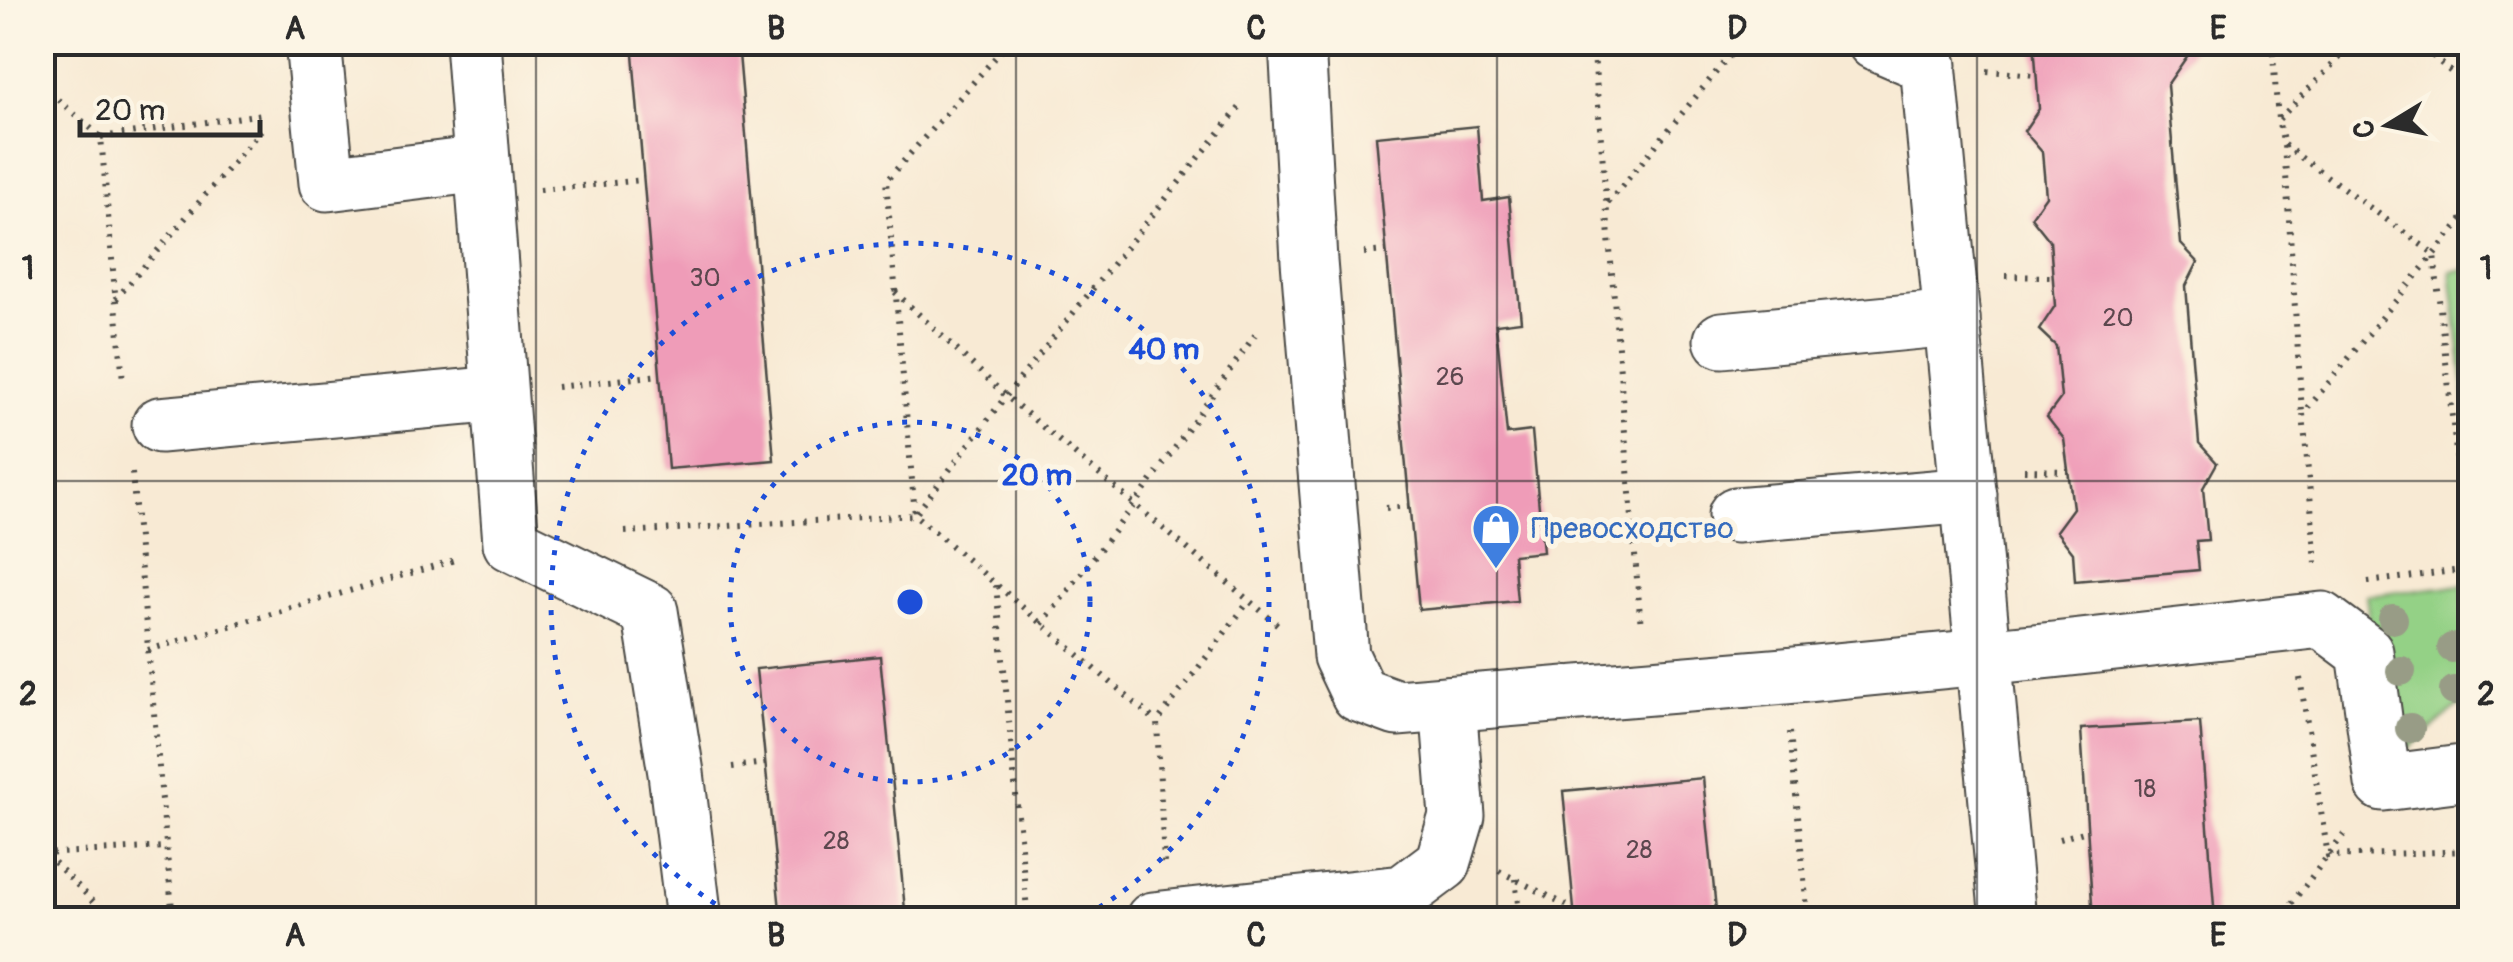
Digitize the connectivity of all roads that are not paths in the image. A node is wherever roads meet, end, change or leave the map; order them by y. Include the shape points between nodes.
1 (313, 42) edge
2 (473, 42) edge
3 (1875, 42) edge
4 (1297, 44) edge
5 (1928, 54) edge
6 (483, 179) junction
7 (1952, 318) junction
8 (1722, 340) dead end
9 (499, 394) junction
10 (138, 426) road end
11 (1969, 495) junction
12 (1736, 515) dead end
13 (1983, 657) junction
14 (1448, 704) junction
15 (2470, 772) edge
16 (1160, 919) edge
17 (694, 920) edge
18 (2008, 920) edge

1 - 6 lane via 327,183
2 - 6 lane
3 - 5 lane
4 - 14 lane via 1341,656 1359,694 1397,708
5 - 7 lane
6 - 9 lane
7 - 8 lane
7 - 11 lane
9 - 10 lane
9 - 17 lane via 512,543 650,612
11 - 12 lane
11 - 13 lane
13 - 14 lane
13 - 15 lane via 2320,603 2365,652 2383,783
13 - 18 lane
14 - 16 lane via 1458,816 1444,863 1403,893

